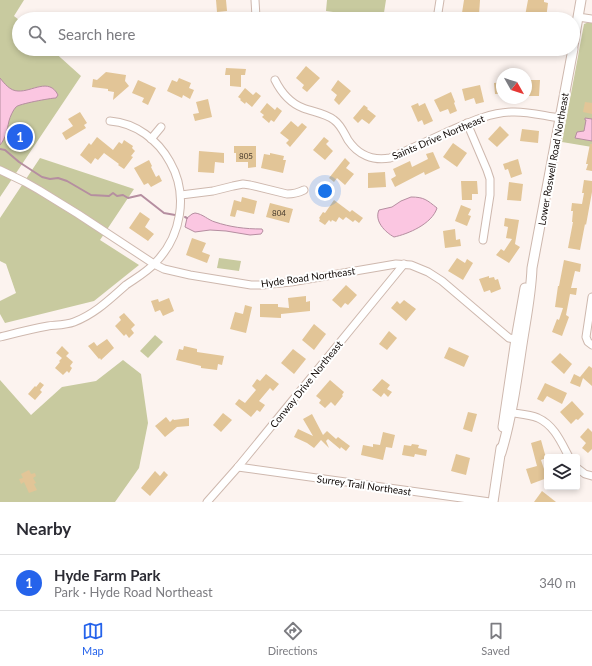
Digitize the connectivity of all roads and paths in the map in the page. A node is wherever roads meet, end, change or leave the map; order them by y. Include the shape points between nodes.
1 (255, 0) edge
2 (440, 0) edge
3 (581, 0) edge
4 (256, 12) edge
5 (438, 12) edge
6 (579, 12) edge
7 (580, 17) edge
8 (592, 19) edge
9 (572, 56) edge
10 (275, 80) dead end
11 (560, 118) junction
12 (110, 121) dead end
13 (467, 123) junction
14 (161, 127) dead end
15 (151, 139) junction
16 (0, 170) edge
17 (304, 190) dead end
18 (181, 195) junction
19 (483, 240) dead end
20 (154, 264) junction
21 (404, 264) junction
22 (592, 297) edge
23 (0, 337) edge
24 (519, 340) junction
25 (592, 345) edge
26 (508, 413) junction
27 (567, 454) edge
28 (238, 467) junction
29 (580, 470) edge
30 (592, 476) edge
31 (207, 502) edge
32 (490, 502) edge
33 (493, 502) edge

1 - 4 street
2 - 5 street
3 - 6 street, Lower Roswell Road Northeast
7 - 8 street
9 - 11 street, Lower Roswell Road Northeast
10 - 13 street, Saints Drive Northeast via 294,103 334,119 358,152 367,157 390,158
11 - 13 street, Saints Drive Northeast via 511,112
11 - 24 street, Lower Roswell Road Northeast via 532,268 526,286
12 - 15 street via 124,123
13 - 19 street via 490,179
14 - 15 street
15 - 18 street via 160,146 172,164
16 - 20 street, Hyde Road Northeast via 46,194
17 - 18 street via 287,194 243,184
18 - 20 street via 175,233
20 - 21 street, Hyde Road Northeast via 190,275 251,285 292,282
20 - 23 street via 102,306 73,323
21 - 24 street, Hyde Road Northeast via 419,267 442,281 509,338
21 - 28 street, Conway Drive Northeast
22 - 25 street via 586,336
24 - 26 street, Lower Roswell Road Northeast
26 - 27 street via 538,418 544,422 556,432
26 - 33 street, Lower Roswell Road Northeast
28 - 31 street, Conway Drive Northeast
28 - 32 street, Surrey Trail Northeast
29 - 30 street

